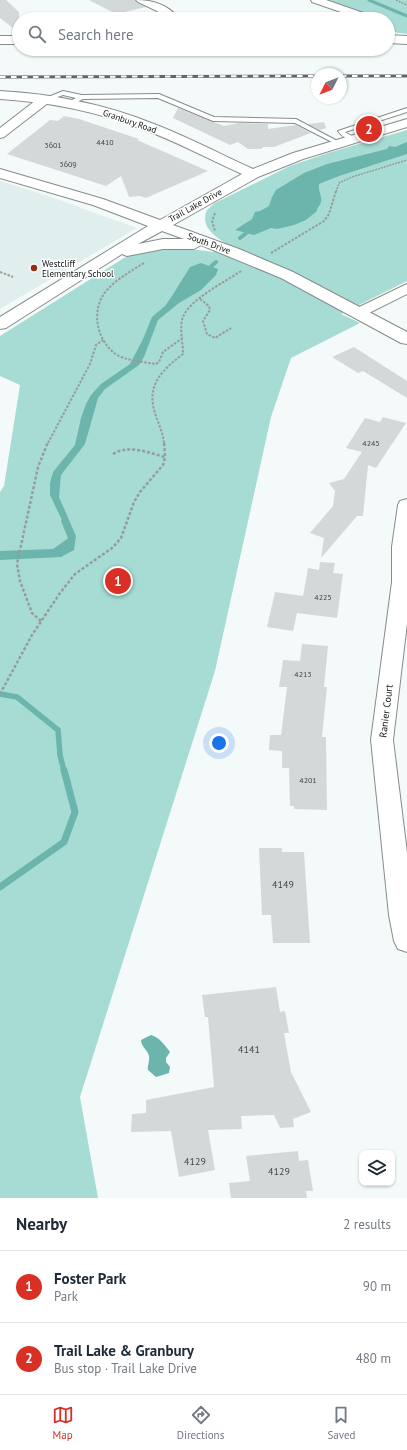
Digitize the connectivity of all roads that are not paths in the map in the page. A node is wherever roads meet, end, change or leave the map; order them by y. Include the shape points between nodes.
1 (142, 0) edge
2 (316, 0) edge
3 (165, 12) edge
4 (351, 12) edge
5 (0, 40) edge
6 (12, 40) edge
7 (0, 95) edge
8 (82, 97) junction
9 (44, 100) junction
10 (68, 104) junction
11 (407, 110) edge
12 (407, 117) edge
13 (403, 118) edge
14 (374, 121) junction
15 (388, 128) junction
16 (0, 134) edge
17 (353, 139) junction
18 (338, 143) junction
19 (0, 173) edge
20 (253, 174) junction
21 (202, 201) junction
22 (158, 226) junction
23 (215, 238) junction
24 (108, 256) junction
25 (407, 288) edge
26 (358, 313) junction
27 (0, 324) edge
28 (407, 339) edge
29 (407, 505) edge
30 (404, 582) edge
31 (405, 915) edge
32 (407, 941) edge

1 - 3 street
2 - 4 street
5 - 6 street
7 - 9 street, Granbury Road
8 - 9 lane via 63,93
8 - 10 lane
8 - 18 lane via 158,96 213,119 296,121
9 - 10 street, Granbury Road
9 - 16 street
10 - 20 street, Granbury Road via 149,126
11 - 13 lane
12 - 13 lane
13 - 14 lane
13 - 15 street, Trail Lake Drive
14 - 15 lane
14 - 17 lane via 342,131
15 - 17 street, Trail Lake Drive
17 - 18 street, Trail Lake Drive
18 - 20 street, Trail Lake Drive via 284,160
19 - 22 street, South Drive via 98,202
20 - 21 street, Trail Lake Drive
21 - 22 street, Trail Lake Drive
21 - 23 street via 199,222 204,234
22 - 23 street, South Drive
22 - 24 street, Trail Lake Drive
23 - 24 street via 138,248
23 - 26 street, South Drive
24 - 27 street, Trail Lake Drive
25 - 26 street
26 - 28 street, South Drive
29 - 30 street, Ranier Court via 402,547
30 - 31 street, Ranier Court via 382,740
31 - 32 street, Ranier Court

